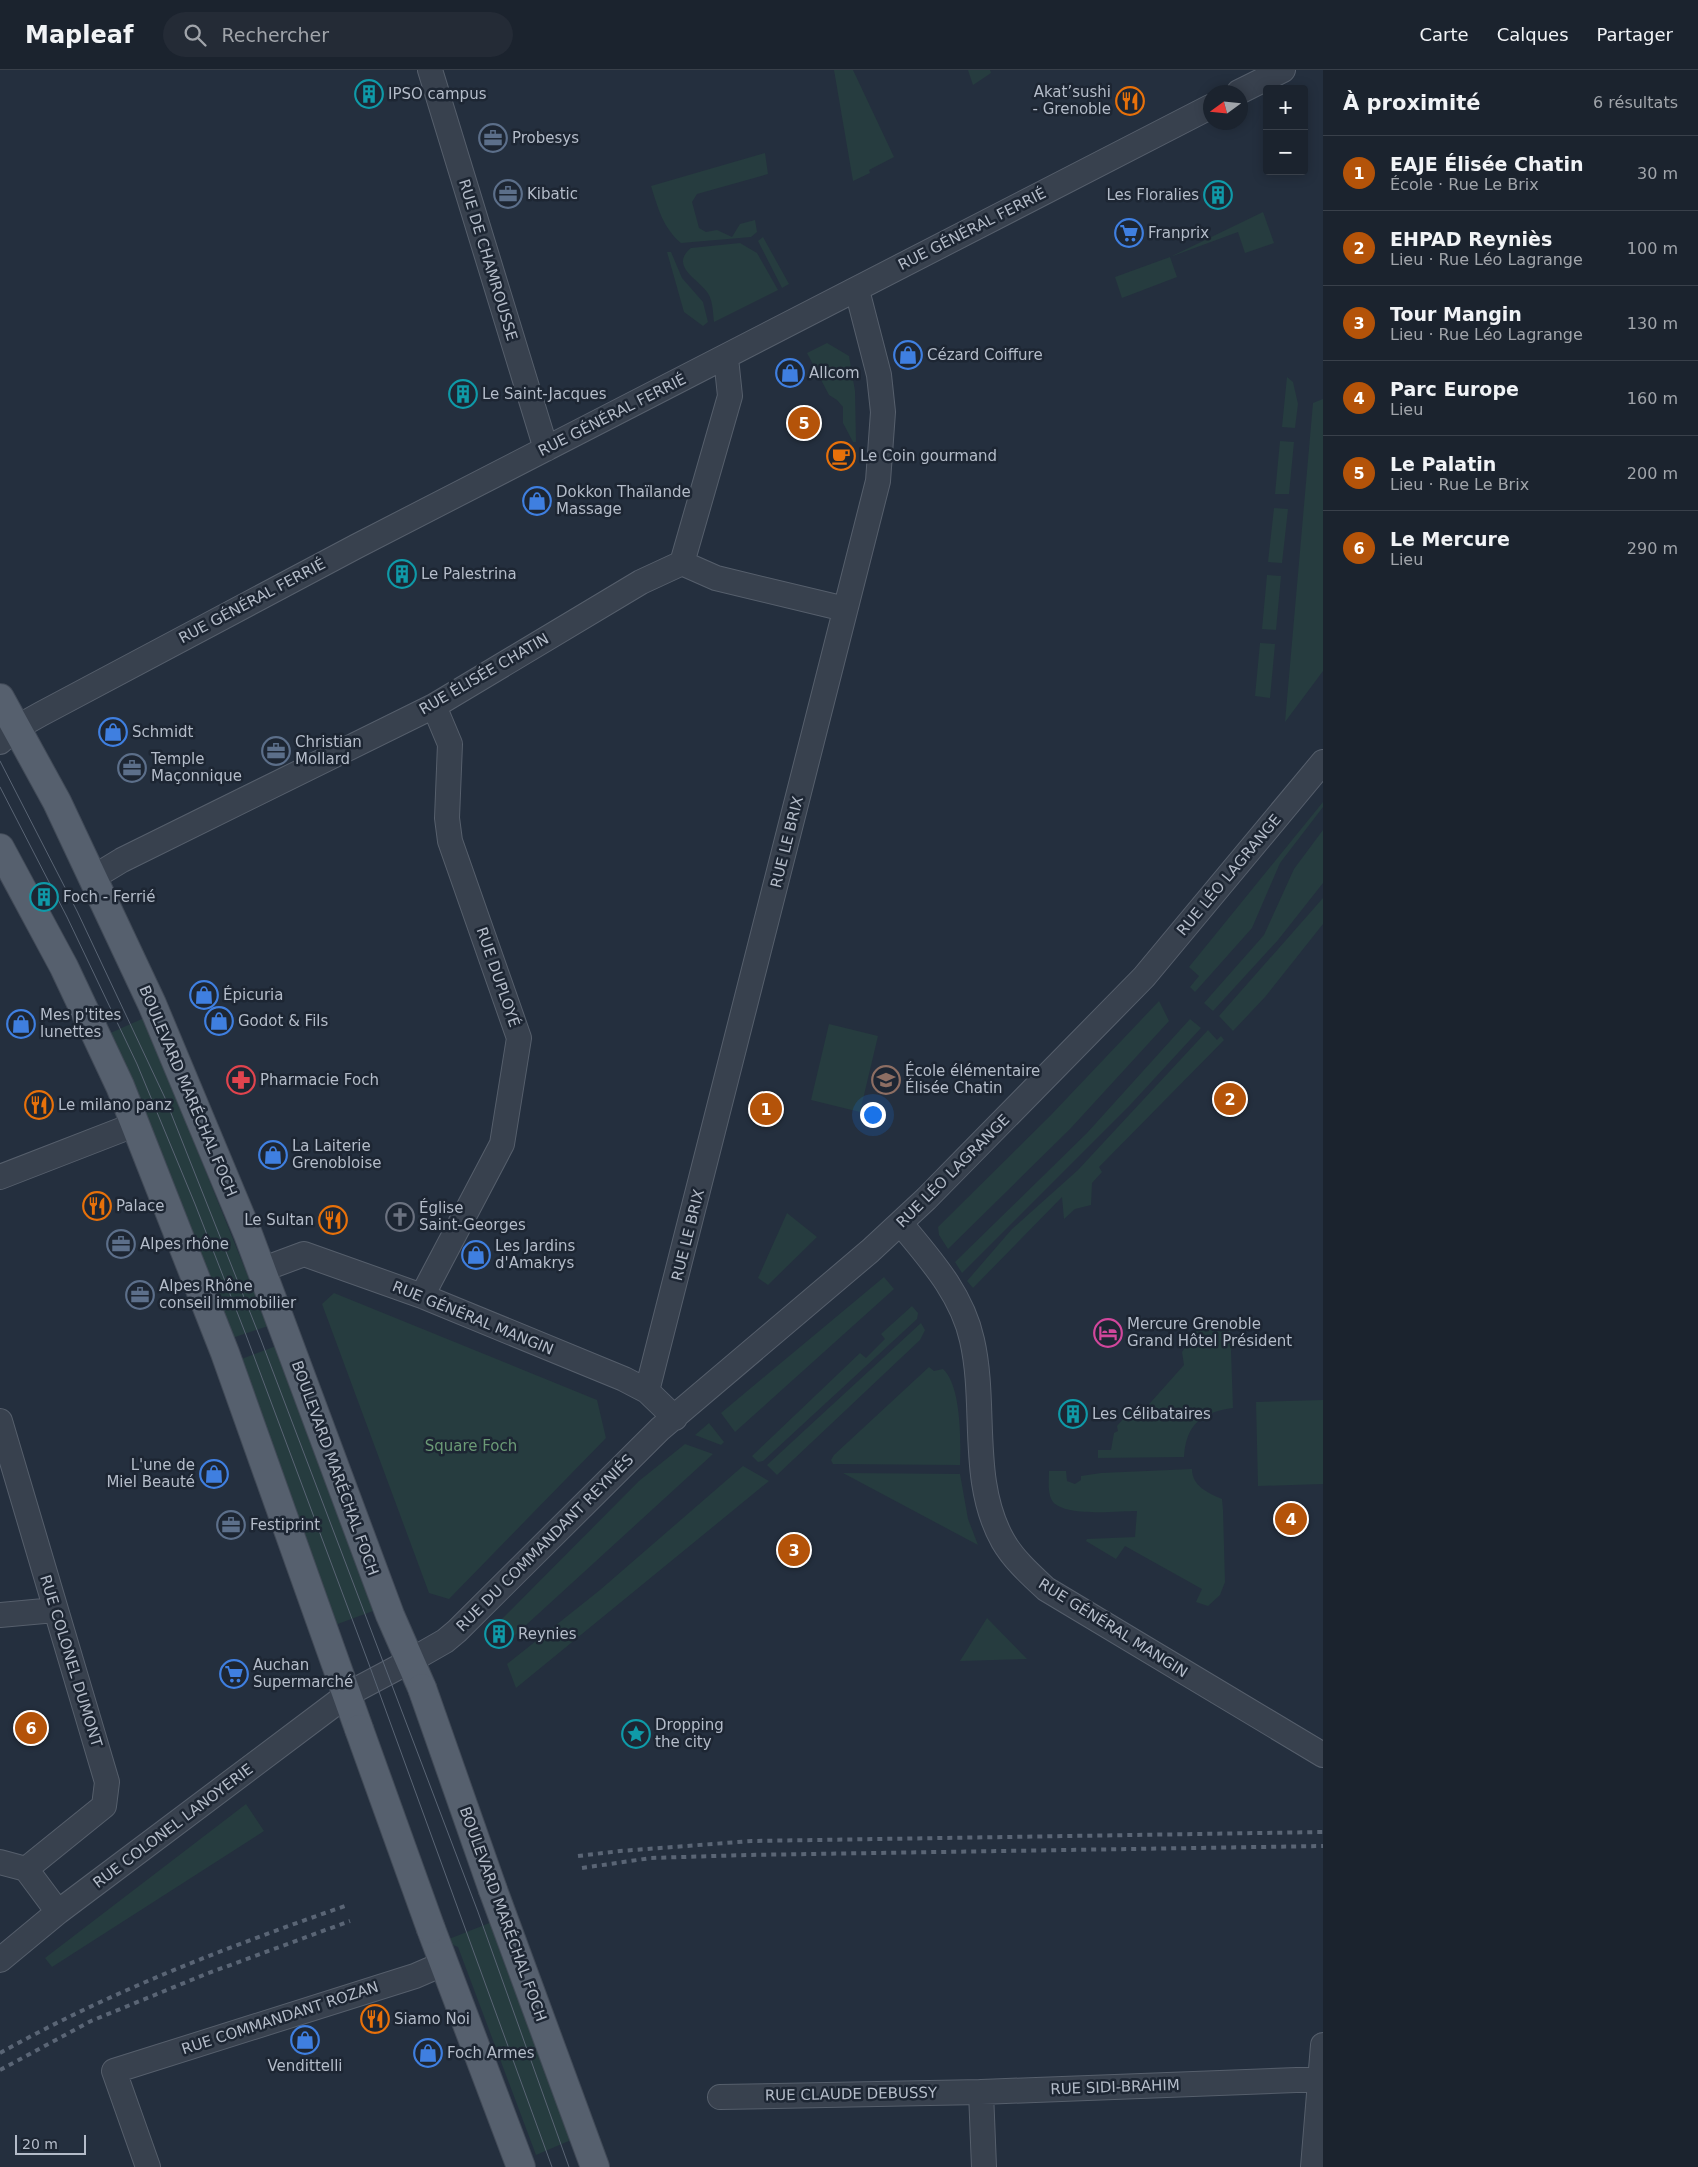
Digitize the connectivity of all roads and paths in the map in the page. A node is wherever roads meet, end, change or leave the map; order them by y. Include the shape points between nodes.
1 (430, 70) edge
2 (1283, 70) edge
3 (1248, 88) edge
4 (1203, 111) edge
5 (857, 290) junction
6 (726, 358) junction
7 (546, 450) junction
8 (682, 563) junction
9 (845, 609) junction
10 (0, 698) edge
11 (434, 706) junction
12 (8, 735) edge
13 (1323, 762) edge
14 (0, 848) edge
15 (94, 876) junction
16 (134, 1125) junction
17 (0, 1177) edge
18 (900, 1224) junction
19 (261, 1270) junction
20 (422, 1296) junction
21 (647, 1391) junction
22 (675, 1418) junction
23 (0, 1421) edge
24 (55, 1610) junction
25 (0, 1615) edge
26 (410, 1661) junction
27 (348, 1694) junction
28 (1323, 1755) edge
29 (0, 1862) edge
30 (26, 1869) junction
31 (58, 1912) junction
32 (0, 1960) edge
33 (445, 1963) junction
34 (1323, 2045) edge
35 (1322, 2079) edge
36 (981, 2092) junction
37 (720, 2097) dead end
38 (148, 2167) edge
39 (521, 2167) edge
40 (595, 2167) edge
41 (984, 2167) edge
42 (1313, 2167) edge

1 - 7 street, RUE DE CHAMROUSSE
2 - 3 street
4 - 5 street, RUE GÉNÉRAL FERRIÉ
5 - 6 street, RUE GÉNÉRAL FERRIÉ
5 - 9 street, RUE LE BRIX via 879,374 882,446 878,481
6 - 7 street, RUE GÉNÉRAL FERRIÉ
6 - 8 street via 730,396
7 - 12 street, RUE GÉNÉRAL FERRIÉ via 218,619
8 - 9 street via 716,578
8 - 11 street, RUE ÉLISÉE CHATIN via 641,582
9 - 21 street, RUE LE BRIX
10 - 12 main road, BOULEVARD MARÉCHAL FOCH
11 - 15 street, RUE ÉLISÉE CHATIN
11 - 20 street, RUE DUPLOYÉ via 450,744 447,818 450,841 519,1038 502,1144
12 - 15 main road, BOULEVARD MARÉCHAL FOCH
13 - 18 street, RUE LÉO LAGRANGE via 1144,977
14 - 16 main road via 64,967 120,1086
15 - 19 main road, BOULEVARD MARÉCHAL FOCH via 152,1004
16 - 17 street
16 - 27 main road via 229,1362
18 - 22 street, RUE LÉO LAGRANGE
18 - 28 street, RUE GÉNÉRAL MANGIN via 938,1269 966,1318 975,1360 985,1487 991,1515 1004,1543 1024,1569 1046,1590
19 - 20 street, RUE GÉNÉRAL MANGIN via 304,1254
19 - 26 main road, BOULEVARD MARÉCHAL FOCH
20 - 21 street, RUE GÉNÉRAL MANGIN
21 - 22 street, RUE GÉNÉRAL MANGIN
22 - 26 street, RUE DU COMMANDANT REYNIÉS via 591,1495 457,1631
23 - 24 street, RUE COLONEL DUMONT
24 - 25 street
24 - 30 street, RUE COLONEL DUMONT via 107,1782 104,1806
26 - 27 street
26 - 40 main road, BOULEVARD MARÉCHAL FOCH, bridge
27 - 31 street, RUE COLONEL LANOYERIE
27 - 33 main road, bridge
29 - 30 street
30 - 31 street
31 - 32 street, RUE COLONEL LANOYERIE
33 - 38 street, RUE COMMANDANT ROZAN via 114,2071
33 - 39 main road
34 - 35 street
35 - 36 street, RUE SIDI-BRAHIM
35 - 42 street
36 - 37 street, RUE CLAUDE DEBUSSY
36 - 41 street

